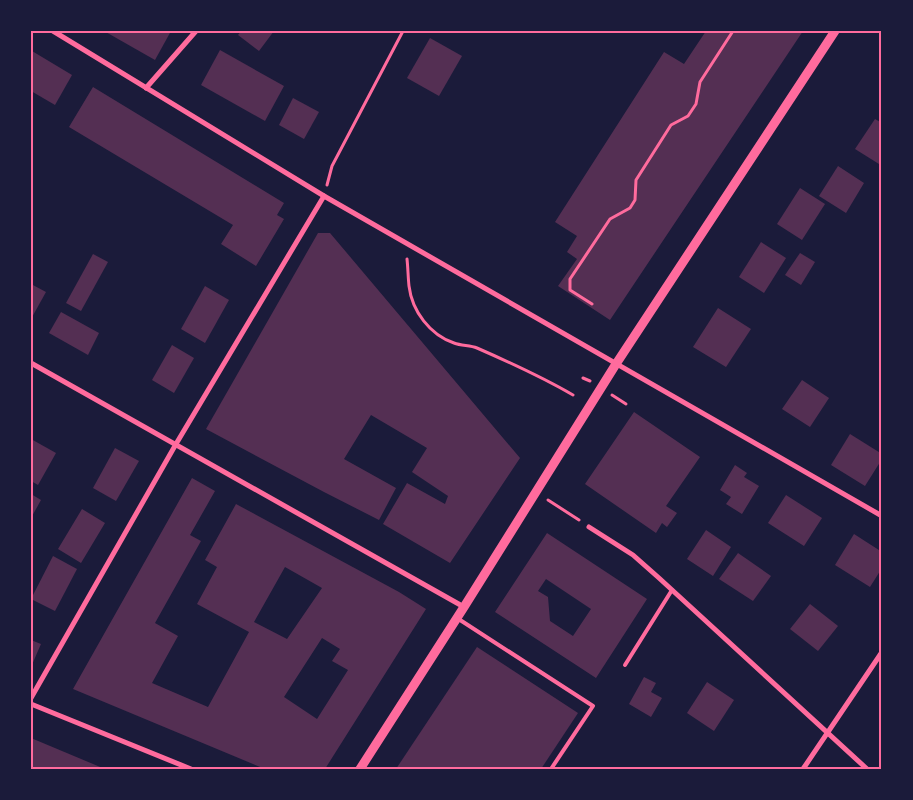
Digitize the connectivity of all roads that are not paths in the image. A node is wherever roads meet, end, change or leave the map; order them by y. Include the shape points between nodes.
1 (53, 31) edge
2 (196, 31) edge
3 (835, 31) edge
4 (146, 88) junction
5 (324, 196) junction
6 (31, 362) edge
7 (616, 364) junction
8 (176, 444) junction
9 (882, 516) edge
10 (589, 527) road end
11 (672, 590) junction
12 (464, 608) junction
13 (457, 618) junction
14 (882, 652) edge
15 (624, 665) dead end
16 (31, 698) edge
17 (31, 704) edge
18 (828, 733) junction
19 (191, 769) edge
20 (360, 769) edge
21 (551, 769) edge
22 (803, 769) edge
23 (867, 769) edge

1 - 4 street
2 - 4 street
3 - 7 street
4 - 5 street
5 - 7 street
5 - 8 street
6 - 8 street
7 - 9 street
7 - 12 street
8 - 12 street
8 - 16 street
10 - 11 street via 633,555
11 - 15 lane
11 - 18 street
12 - 13 street
13 - 20 street
13 - 21 lane via 593,706
14 - 18 street
17 - 19 street
18 - 22 street
18 - 23 street

